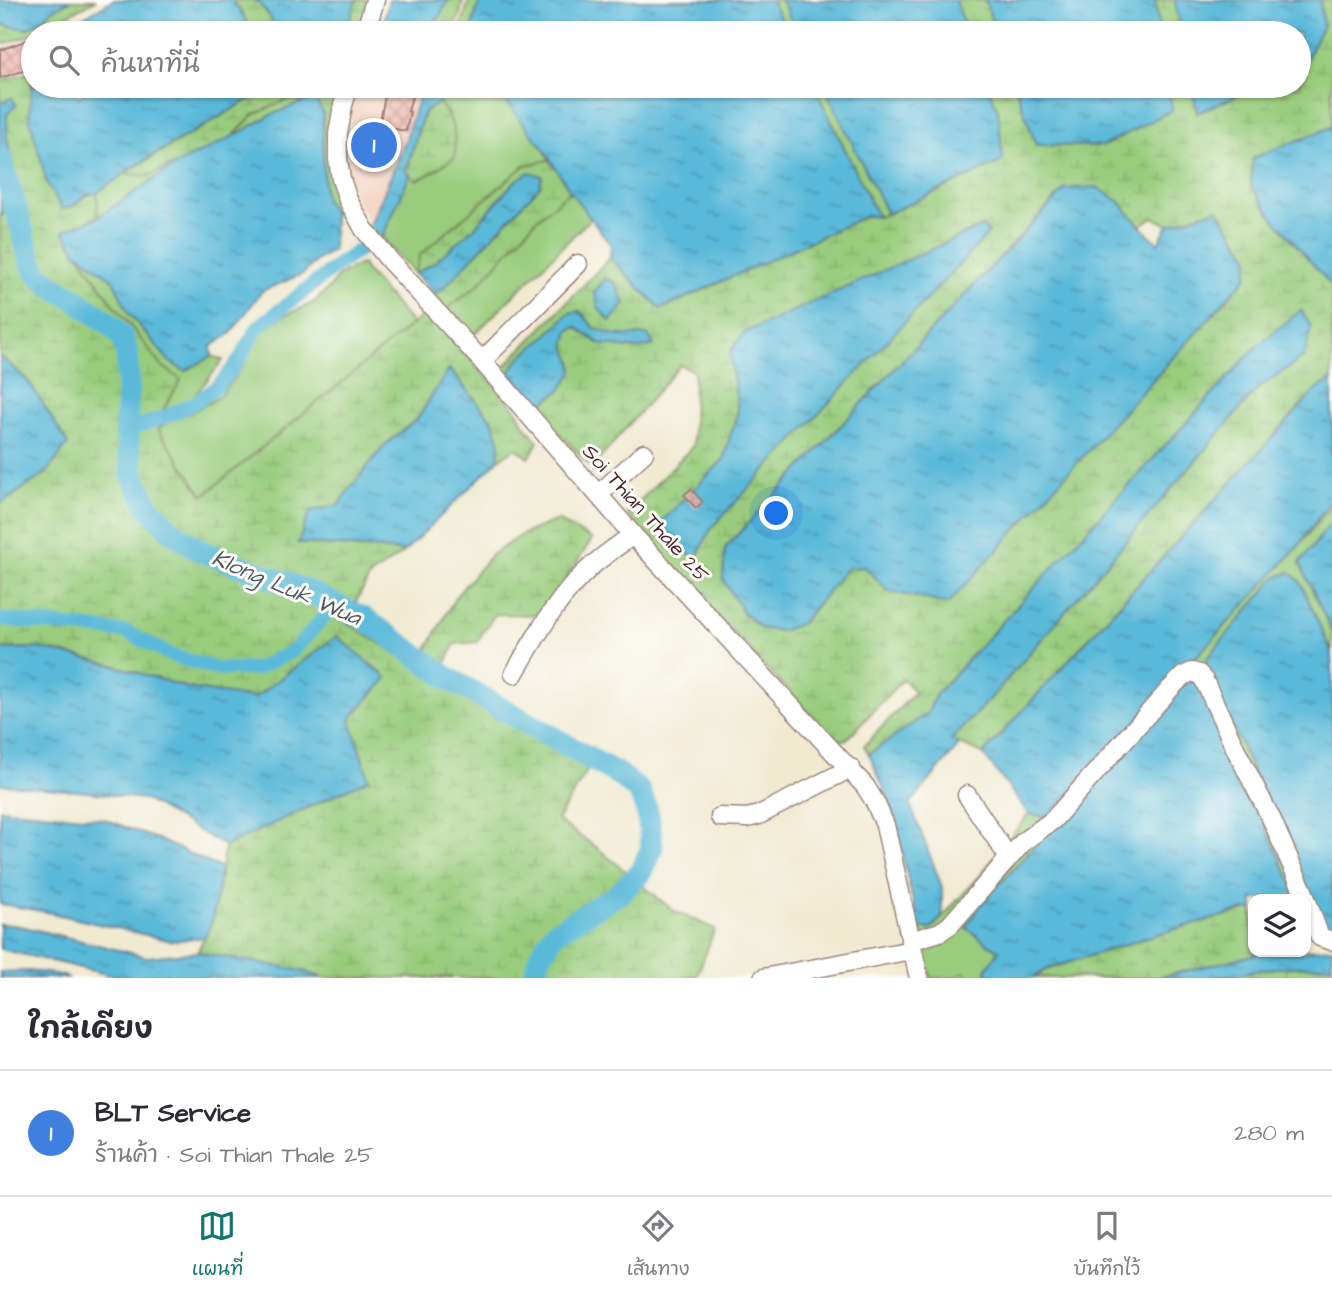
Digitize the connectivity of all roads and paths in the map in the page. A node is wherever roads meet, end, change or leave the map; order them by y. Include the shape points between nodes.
1 (375, 0) edge
2 (369, 21) edge
3 (346, 98) edge
4 (578, 264) dead end
5 (482, 361) junction
6 (643, 453) dead end
7 (598, 494) junction
8 (626, 526) junction
9 (514, 674) dead end
10 (851, 768) junction
11 (967, 795) dead end
12 (720, 817) dead end
13 (1009, 858) junction
14 (1332, 942) edge
15 (911, 946) junction
16 (917, 976) edge
17 (763, 978) edge

1 - 2 street
3 - 5 street, Soi Thian Thale 25 via 338,159 348,200 369,235
4 - 5 street
5 - 7 street, Soi Thian Thale 25
6 - 7 street
7 - 8 street, Soi Thian Thale 25
8 - 9 street via 539,630
8 - 10 street, Soi Thian Thale 25
10 - 12 street via 759,815
10 - 15 street, Soi Thian Thale 25 via 885,825
11 - 13 street
13 - 14 street via 1054,820 1183,676 1196,673 1204,680 1272,818 1320,937
13 - 15 street via 950,925
15 - 16 street, Soi Thian Thale 25
15 - 17 street

